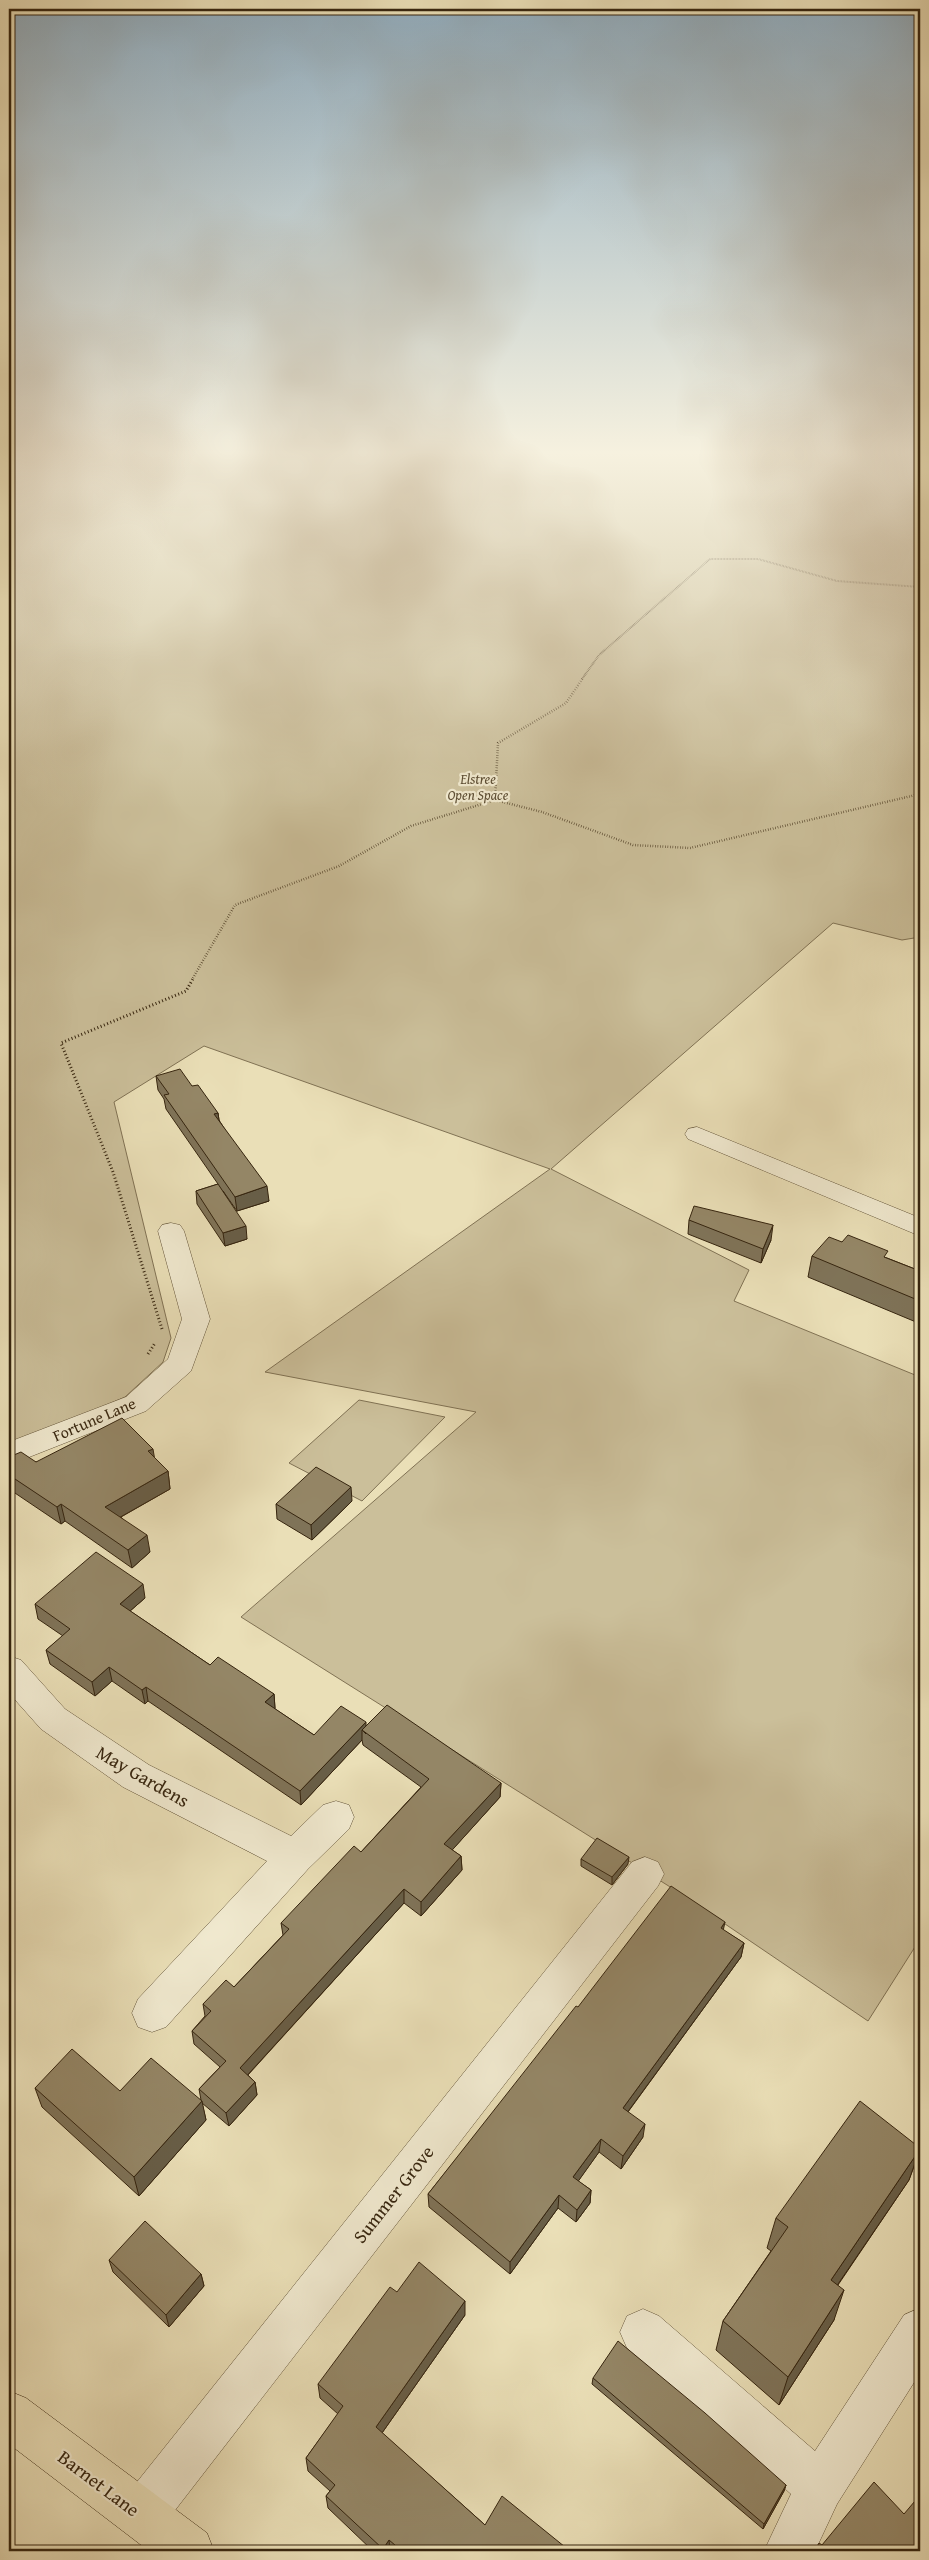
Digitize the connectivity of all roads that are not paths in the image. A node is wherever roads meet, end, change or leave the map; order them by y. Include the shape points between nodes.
1 (697, 1134) dead end
2 (920, 1228) edge
3 (171, 1231) dead end
4 (9, 1454) edge
5 (9, 1670) edge
6 (336, 1817) dead end
7 (296, 1857) junction
8 (645, 1874) dead end
9 (152, 2013) dead end
10 (920, 2331) edge
11 (643, 2332) dead end
12 (9, 2415) edge
13 (820, 2487) junction
14 (142, 2514) junction
15 (189, 2551) edge
16 (789, 2551) edge

1 - 2 street
3 - 4 street, Fortune Lane via 196,1319 181,1364 136,1404
5 - 7 street, May Gardens via 53,1719 136,1776
6 - 7 street
7 - 9 street
8 - 14 street, Summer Grove
10 - 13 street
11 - 13 street
12 - 14 main road, Barnet Lane
13 - 16 street
14 - 15 main road, Barnet Lane

